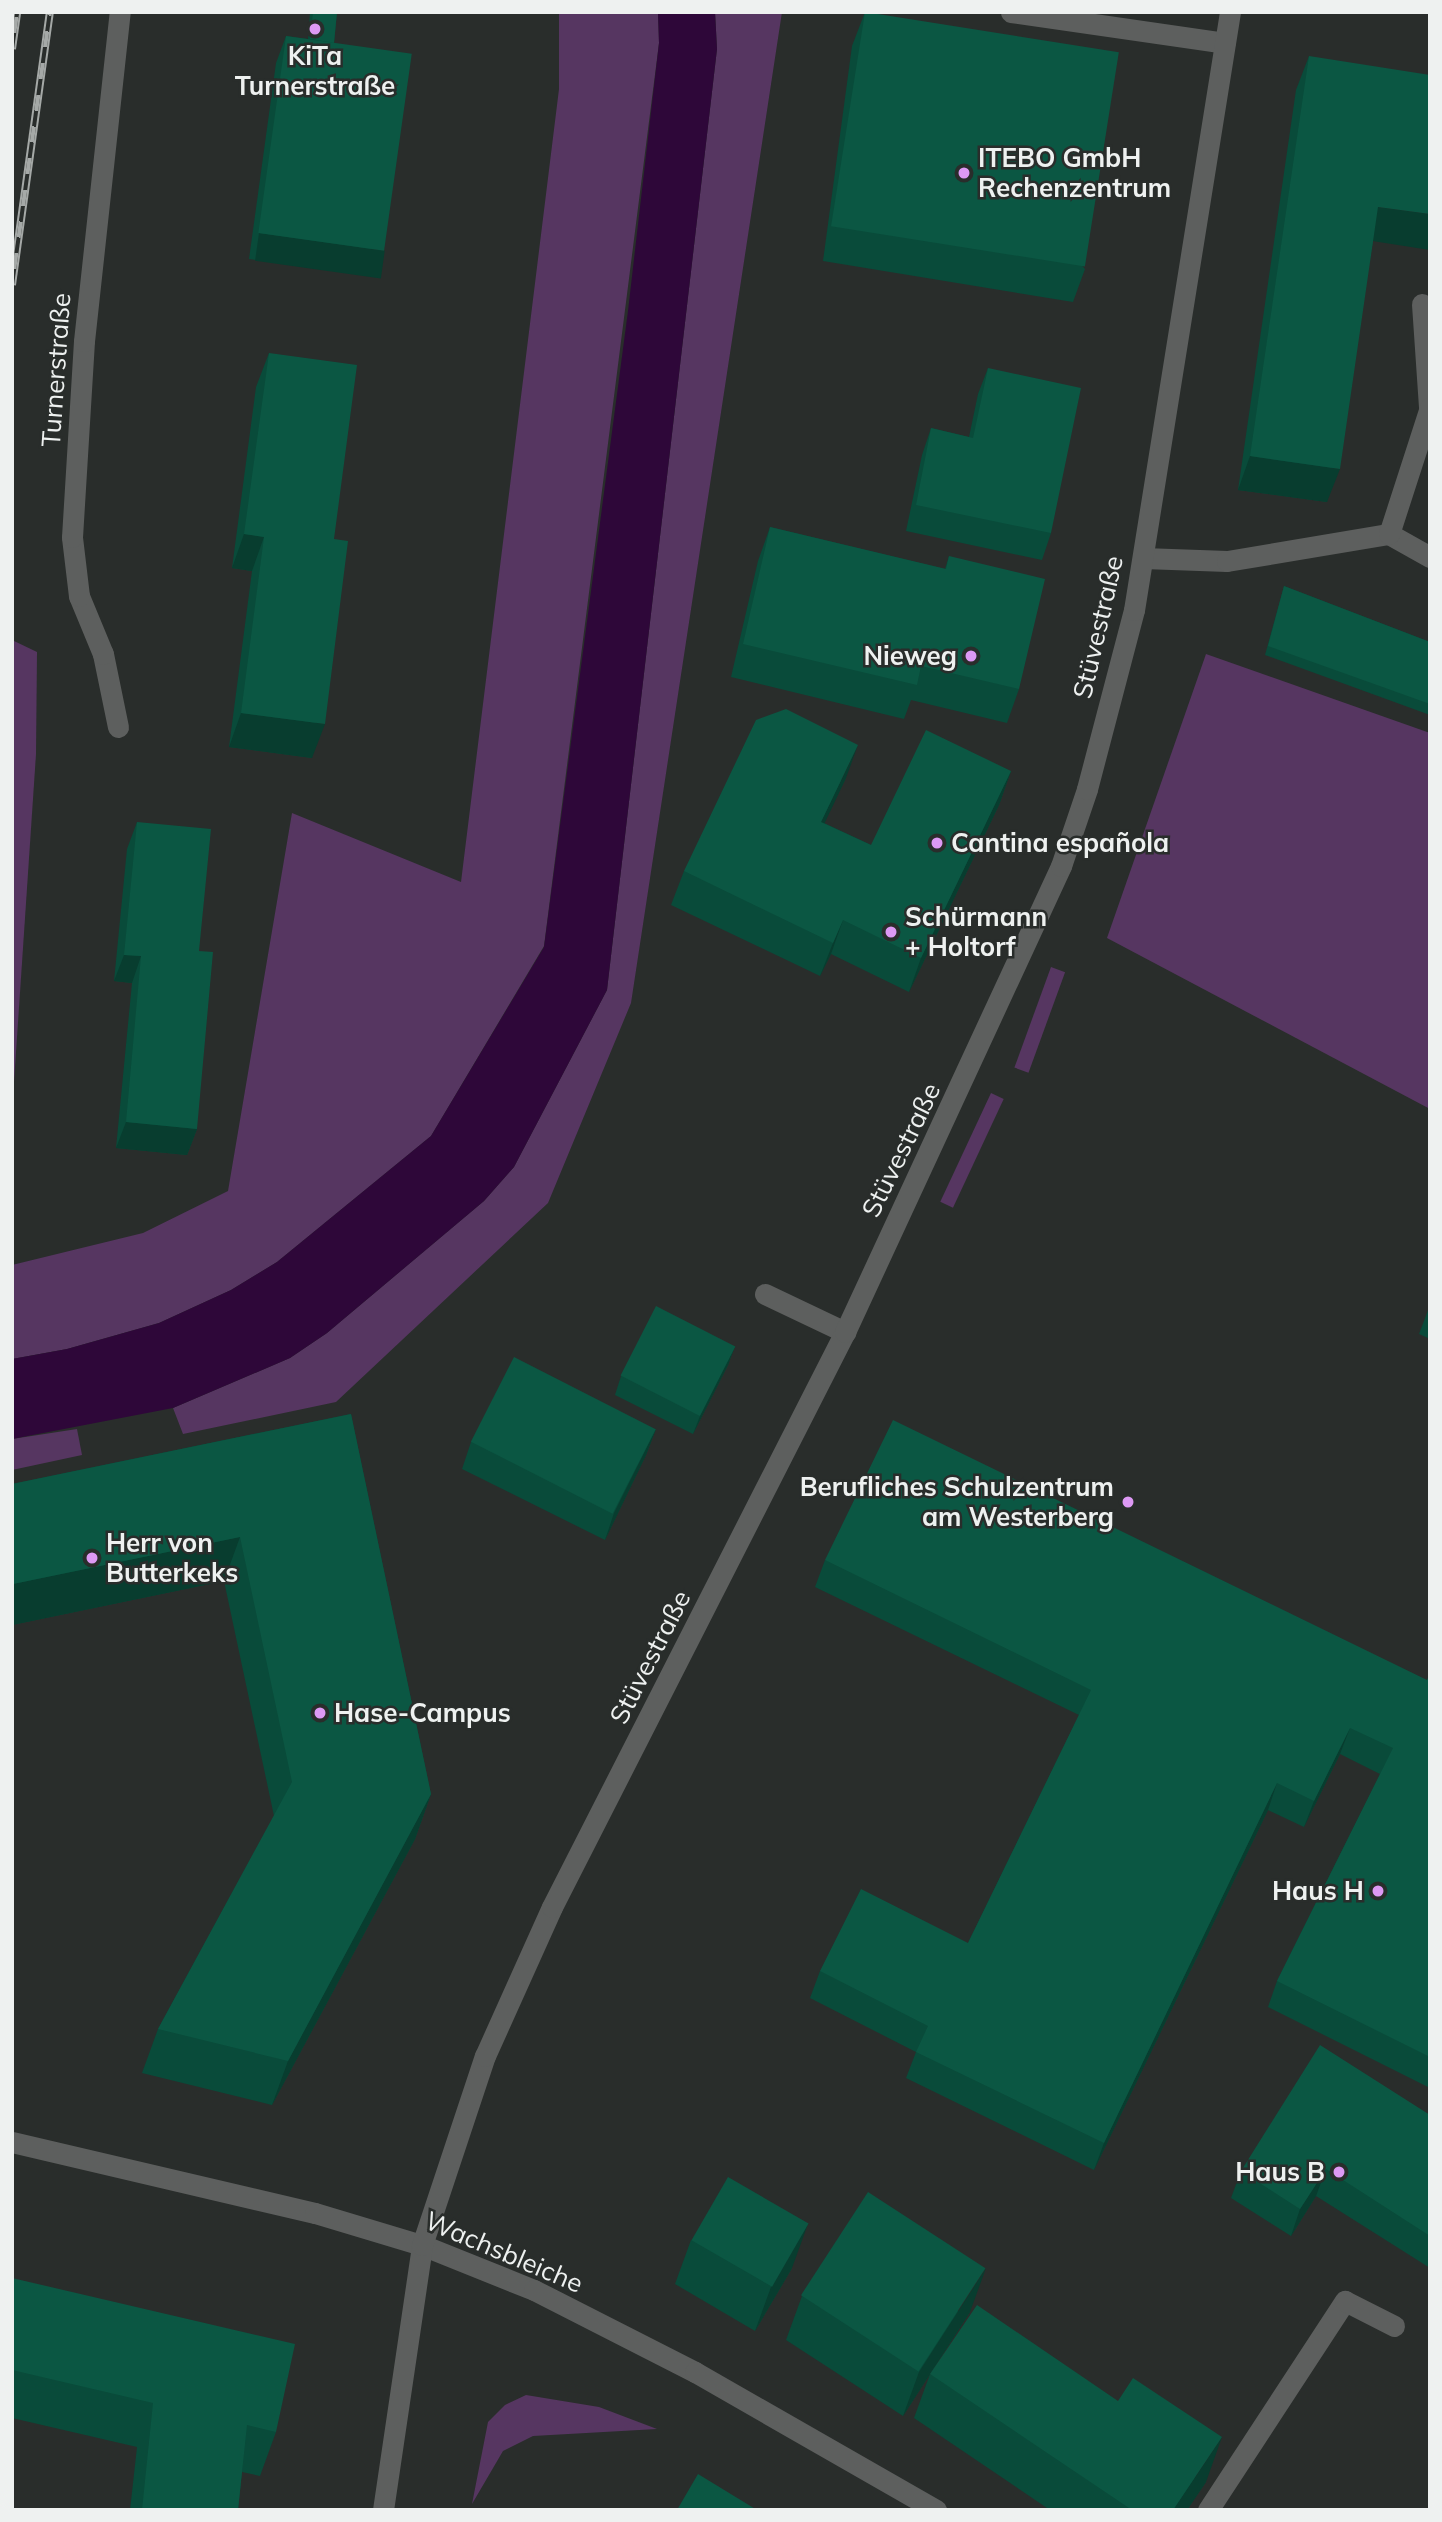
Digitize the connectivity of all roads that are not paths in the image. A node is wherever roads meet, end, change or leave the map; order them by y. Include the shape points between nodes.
1 (120, 12) edge
2 (1012, 12) edge
3 (1230, 12) edge
4 (1225, 43) junction
5 (1422, 304) dead end
6 (1429, 408) edge
7 (1389, 534) junction
8 (1430, 557) edge
9 (1143, 558) junction
10 (118, 727) dead end
11 (765, 1294) dead end
12 (845, 1332) junction
13 (12, 2142) edge
14 (422, 2245) junction
15 (1394, 2326) dead end
16 (383, 2510) edge
17 (936, 2510) edge
18 (1208, 2510) edge

1 - 10 street, Turnerstraße via 84,341 72,537 79,596 103,654
2 - 4 street
3 - 4 street, Stüvestraße
4 - 9 street, Stüvestraße
5 - 6 street
6 - 7 street
7 - 8 street
7 - 9 street via 1227,561
9 - 12 street, Stüvestraße via 1087,789 1061,866
11 - 12 street
12 - 14 street, Stüvestraße via 552,1907 485,2056
13 - 14 street, Wachsbleiche via 315,2213
14 - 16 street, Stüvestraße
14 - 17 street, Wachsbleiche via 534,2290 695,2372
15 - 18 street via 1345,2301

